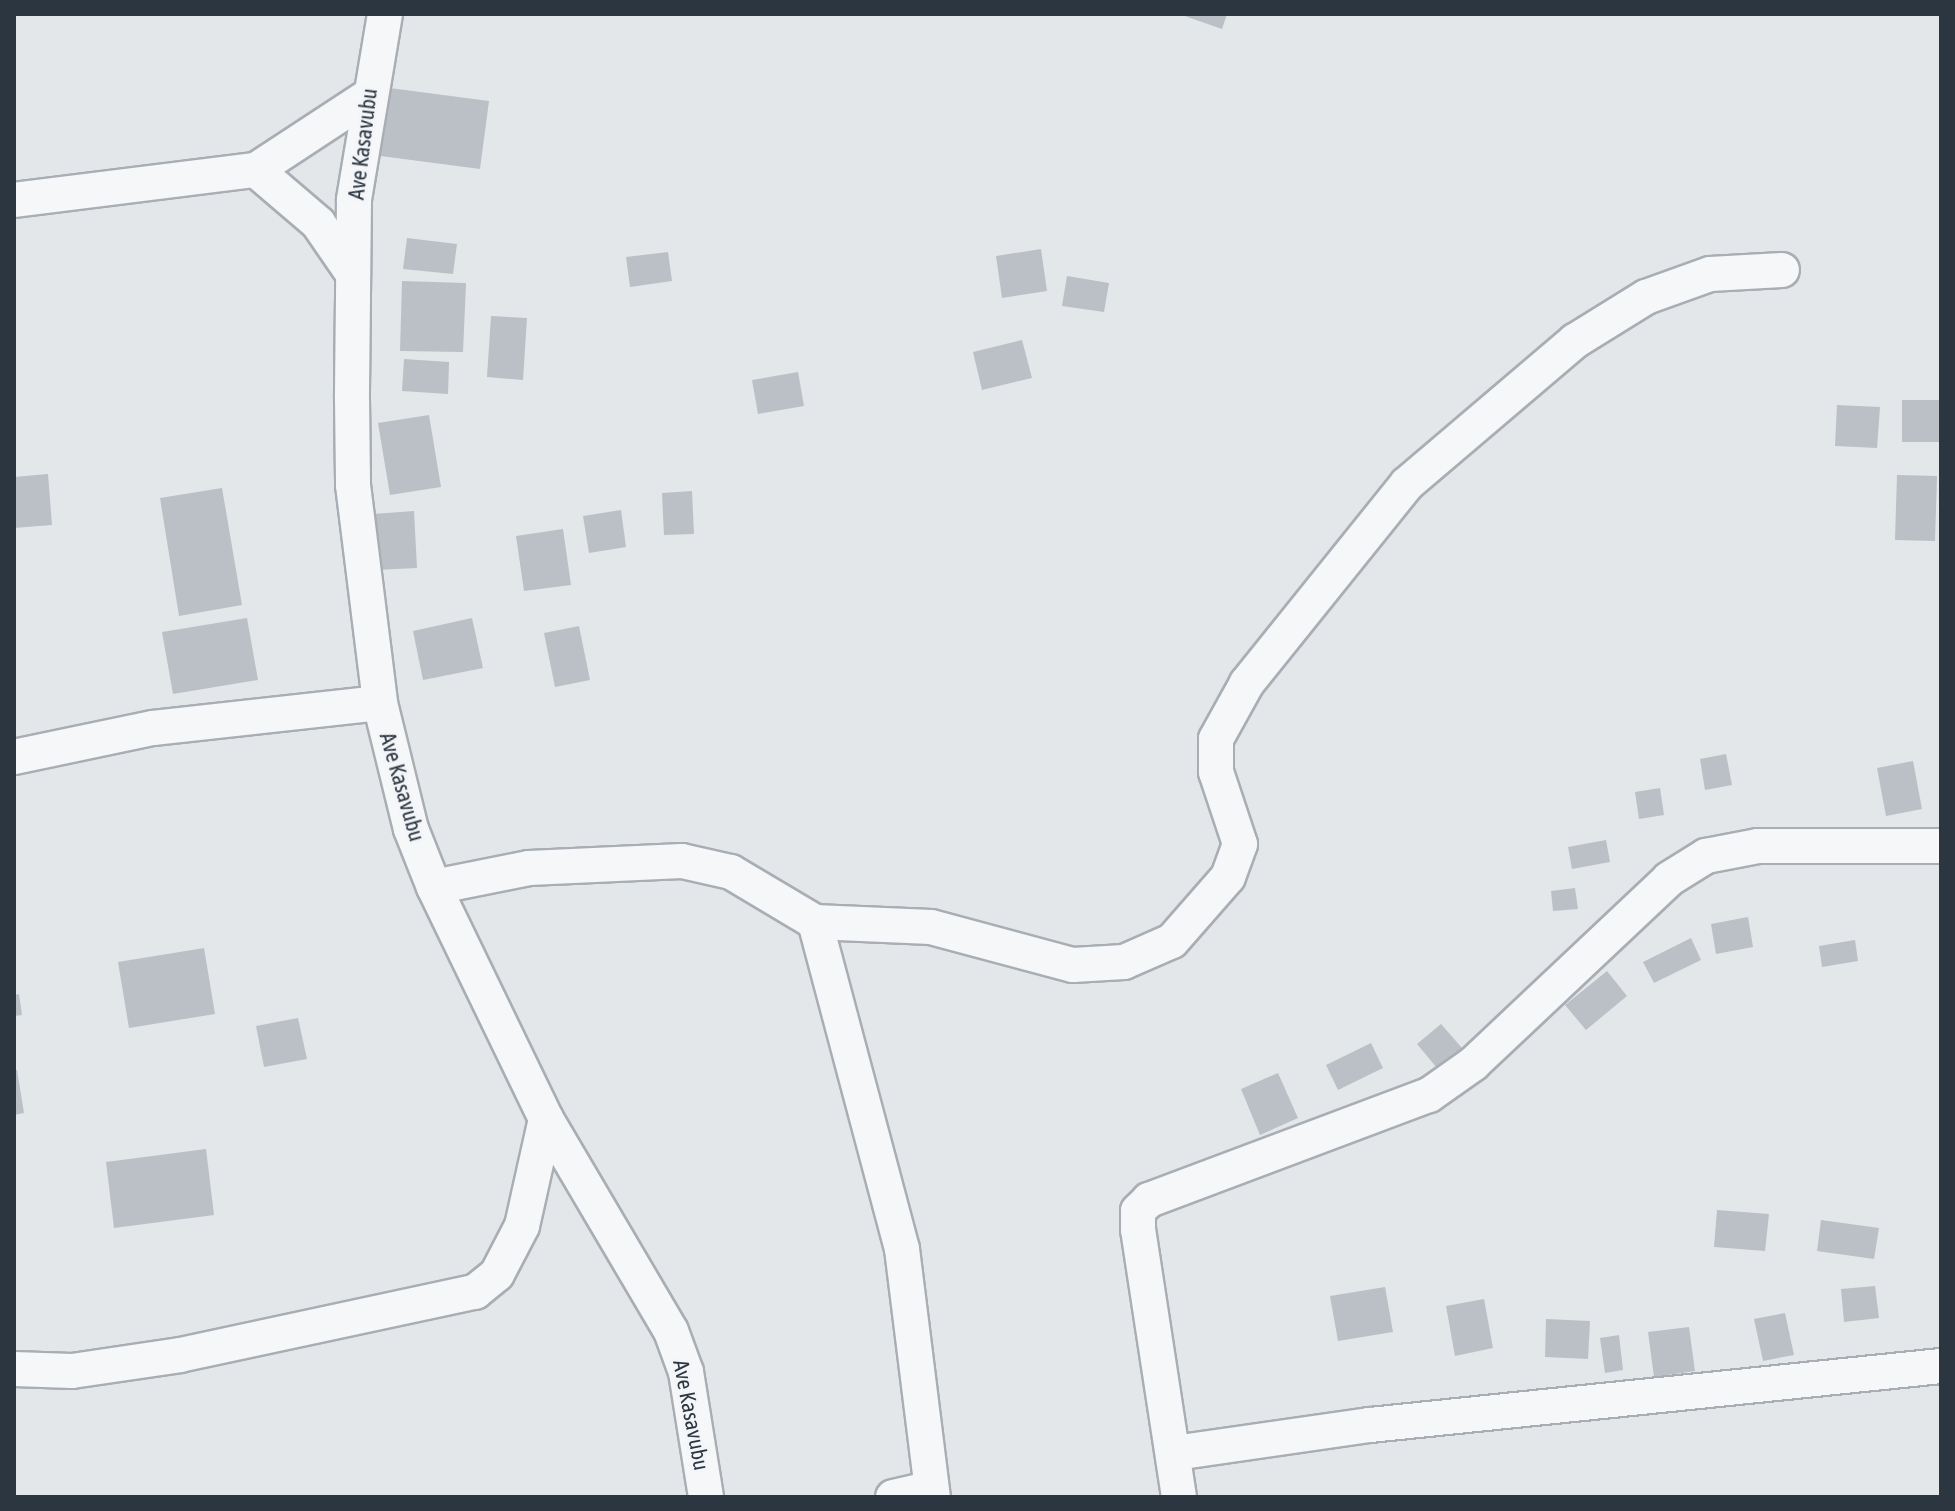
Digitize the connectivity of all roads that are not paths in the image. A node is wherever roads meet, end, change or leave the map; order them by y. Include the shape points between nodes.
1 (385, 14) edge
2 (367, 97) junction
3 (256, 170) junction
4 (14, 200) edge
5 (1782, 270) dead end
6 (353, 274) junction
7 (380, 703) junction
8 (14, 757) edge
9 (1941, 846) edge
10 (434, 887) junction
11 (815, 922) junction
12 (546, 1119) junction
13 (1941, 1366) edge
14 (14, 1369) edge
15 (1175, 1453) junction
16 (932, 1493) edge
17 (706, 1497) edge
18 (893, 1497) edge
19 (1179, 1497) edge

1 - 2 street, Ave Kasavubu
2 - 3 street
2 - 6 street, Ave Kasavubu
3 - 4 street
3 - 6 street via 318,223
5 - 11 street via 1710,274 1646,297 1575,341 1407,484 1247,683 1216,739 1216,772 1240,844 1228,877 1172,941 1124,962 1073,965 956,931
6 - 7 street, Ave Kasavubu via 353,485
7 - 8 street via 153,728
7 - 10 street, Ave Kasavubu via 411,829
9 - 15 street via 1758,846 1706,856 1669,879 1473,1064 1429,1095 1149,1200 1138,1211 1138,1230
10 - 11 street via 529,868 682,861 731,872
10 - 12 street, Ave Kasavubu
11 - 16 street via 902,1249
12 - 14 street via 522,1226 497,1274 475,1292 180,1355 72,1371
12 - 17 street, Ave Kasavubu via 671,1331 686,1372
13 - 15 street via 1370,1425
15 - 19 street
16 - 18 street

